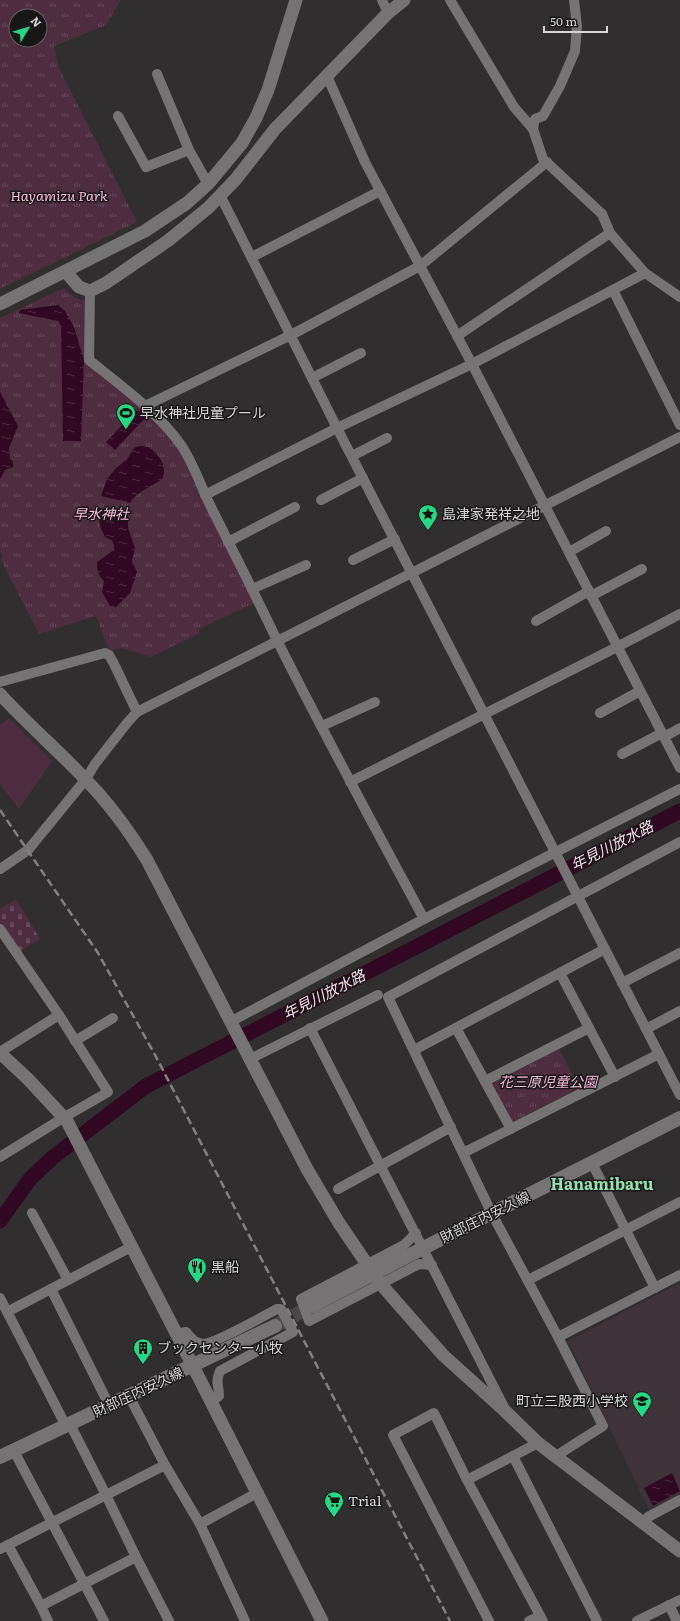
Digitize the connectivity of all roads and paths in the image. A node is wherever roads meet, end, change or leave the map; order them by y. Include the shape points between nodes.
1 (296, 0) edge
2 (382, 0) edge
3 (404, 0) edge
4 (450, 0) edge
5 (574, 0) edge
6 (388, 13) junction
7 (157, 74) dead end
8 (327, 76) junction
9 (118, 116) dead end
10 (532, 128) junction
11 (189, 150) junction
12 (547, 162) junction
13 (208, 184) junction
14 (380, 191) junction
15 (220, 195) junction
16 (610, 232) junction
17 (252, 257) junction
18 (420, 266) junction
19 (66, 272) junction
20 (645, 273) junction
21 (613, 290) junction
22 (90, 291) junction
23 (680, 297) edge
24 (0, 304) edge
25 (291, 335) junction
26 (457, 336) junction
27 (361, 353) dead end
28 (472, 364) junction
29 (312, 378) junction
30 (145, 406) junction
31 (680, 425) edge
32 (337, 428) junction
33 (680, 437) edge
34 (387, 438) dead end
35 (352, 456) junction
36 (363, 478) junction
37 (206, 495) junction
38 (321, 500) dead end
39 (295, 507) dead end
40 (545, 507) junction
41 (606, 531) dead end
42 (395, 539) junction
43 (228, 542) junction
44 (569, 552) junction
45 (353, 560) dead end
46 (306, 565) dead end
47 (642, 569) dead end
48 (412, 574) junction
49 (252, 589) junction
50 (590, 594) junction
51 (680, 614) edge
52 (536, 621) dead end
53 (278, 642) junction
54 (617, 647) junction
55 (0, 682) edge
56 (640, 691) junction
57 (0, 694) edge
58 (375, 702) dead end
59 (138, 712) junction
60 (600, 713) dead end
61 (485, 714) junction
62 (322, 726) junction
63 (680, 728) edge
64 (663, 735) junction
65 (622, 754) dead end
66 (680, 768) edge
67 (86, 779) junction
68 (350, 782) junction
69 (680, 789) edge
70 (680, 842) edge
71 (556, 853) junction
72 (0, 868) edge
73 (577, 897) junction
74 (424, 920) junction
75 (0, 929) edge
76 (605, 949) junction
77 (680, 953) edge
78 (560, 973) junction
79 (622, 983) junction
80 (378, 995) dead end
81 (680, 1012) edge
82 (59, 1015) junction
83 (113, 1018) dead end
84 (230, 1022) junction
85 (310, 1028) junction
86 (456, 1028) junction
87 (589, 1028) junction
88 (646, 1028) junction
89 (75, 1042) junction
90 (414, 1050) junction
91 (0, 1052) edge
92 (659, 1054) junction
93 (248, 1056) junction
94 (615, 1077) junction
95 (485, 1081) junction
96 (680, 1095) edge
97 (680, 1118) edge
98 (65, 1119) junction
99 (451, 1127) junction
100 (511, 1129) junction
101 (463, 1153) junction
102 (0, 1157) edge
103 (592, 1163) junction
104 (381, 1164) junction
105 (338, 1189) dead end
106 (680, 1202) edge
107 (32, 1213) dead end
108 (492, 1214) junction
109 (626, 1230) junction
110 (416, 1233) junction
111 (131, 1247) junction
112 (423, 1248) junction
113 (432, 1265) junction
114 (680, 1275) edge
115 (68, 1280) junction
116 (528, 1280) junction
117 (655, 1288) junction
118 (51, 1289) junction
119 (0, 1298) edge
120 (312, 1306) tunnel mouth
121 (7, 1312) junction
122 (275, 1326) tunnel mouth
123 (177, 1334) junction
124 (558, 1337) junction
125 (193, 1366) junction
126 (129, 1396) junction
127 (211, 1402) junction
128 (109, 1405) junction
129 (505, 1410) junction
130 (68, 1425) junction
131 (538, 1443) junction
132 (14, 1451) junction
133 (513, 1456) junction
134 (556, 1456) junction
135 (0, 1457) edge
136 (165, 1465) junction
137 (467, 1480) junction
138 (257, 1494) junction
139 (106, 1495) junction
140 (680, 1500) edge
141 (53, 1523) junction
142 (200, 1524) junction
143 (645, 1524) junction
144 (4, 1547) edge
145 (680, 1551) edge
146 (136, 1557) junction
147 (85, 1583) junction
148 (680, 1600) edge
149 (669, 1605) junction
150 (41, 1606) junction
151 (541, 1618) edge
152 (48, 1621) edge
153 (104, 1621) edge
154 (169, 1621) edge
155 (245, 1621) edge
156 (322, 1621) edge
157 (489, 1621) edge
158 (529, 1621) edge
159 (597, 1621) edge
160 (637, 1621) edge
161 (677, 1621) edge

1 - 13 street via 268,90 256,118 242,143
2 - 6 street
3 - 6 street
4 - 10 street via 514,107
5 - 10 street via 577,26 575,51 560,86 543,116 535,119
6 - 8 street
7 - 11 street
8 - 14 street
8 - 15 street via 275,129 236,179
9 - 11 street via 146,167
10 - 12 street via 543,159
11 - 13 street
12 - 16 street via 602,214
12 - 18 street
13 - 19 street via 187,203 151,228
14 - 17 street
14 - 18 street
15 - 17 street
15 - 22 street via 194,221 169,240
16 - 20 street
16 - 26 street
17 - 25 street
18 - 25 street
18 - 26 street
19 - 22 street via 79,287
19 - 24 street
20 - 21 street
20 - 23 street
21 - 28 street
21 - 31 street
22 - 30 street via 89,360
25 - 29 street
25 - 30 street
26 - 28 street
27 - 29 street
28 - 32 street
28 - 40 street
29 - 32 street
30 - 37 street via 180,444
32 - 35 street
32 - 37 street
33 - 40 street
34 - 35 street
35 - 36 street
36 - 38 street
36 - 42 street
37 - 43 street
39 - 43 street
40 - 44 street
40 - 48 street
41 - 44 street
42 - 45 street
42 - 48 street
43 - 49 street
44 - 50 street
46 - 49 street
47 - 50 street
48 - 53 street
48 - 61 street
49 - 53 street
50 - 52 street
50 - 54 street
51 - 54 street
53 - 59 street
53 - 62 street
54 - 56 street
54 - 61 street
55 - 59 street via 105,653 114,662
56 - 60 street
56 - 64 street
57 - 67 street via 25,722
58 - 62 street
59 - 67 street via 95,764
61 - 68 street
61 - 71 street
62 - 68 street
63 - 64 street
64 - 65 street
64 - 66 street
67 - 72 street via 28,850
67 - 84 street via 129,832 147,860
68 - 74 street
69 - 71 street
70 - 73 street
71 - 73 street
71 - 74 street
73 - 76 street
73 - 90 street via 388,997
74 - 84 street
75 - 82 street
76 - 78 street
76 - 79 street
77 - 79 street
78 - 86 street
78 - 87 street
79 - 88 street
80 - 85 street
81 - 88 street
82 - 89 street
82 - 91 street
83 - 89 street
84 - 93 street
85 - 93 street
85 - 104 street
86 - 90 street
86 - 95 street
87 - 94 street
87 - 95 street
88 - 92 street
89 - 98 street via 108,1092
90 - 99 street
91 - 98 street
92 - 94 street
92 - 96 street
93 - 129 street via 307,1169 371,1270 442,1355
94 - 100 street
95 - 100 street
97 - 103 main road, 財部庄内安久線
98 - 102 street
98 - 111 street
99 - 101 street
99 - 104 street
100 - 101 street
101 - 108 street
103 - 108 main road, 財部庄内安久線
103 - 109 street
104 - 105 street
104 - 110 street
106 - 109 street
107 - 115 street
108 - 112 main road, 財部庄内安久線
108 - 116 street
109 - 116 street
109 - 117 street
110 - 112 street
110 - 113 street via 404,1245 301,1299 310,1322 419,1264
111 - 115 street
111 - 123 street
112 - 113 street
112 - 120 main road, 財部庄内安久線
113 - 129 street
114 - 117 street
115 - 118 street
116 - 124 street
117 - 124 street
118 - 121 street
118 - 128 street
119 - 121 street
121 - 130 street
122 - 125 main road, 財部庄内安久線
123 - 125 street
123 - 127 street via 186,1332 194,1341 204,1344 215,1341 277,1309 281,1309 293,1332 220,1371 216,1384 219,1396
124 - 134 street via 603,1426
125 - 126 main road, 財部庄内安久線
125 - 127 street
126 - 128 main road, 財部庄内安久線
126 - 136 street
127 - 138 street
128 - 130 main road, 財部庄内安久線
129 - 131 street
130 - 132 main road, 財部庄内安久線
130 - 139 street
131 - 133 street
131 - 134 street
132 - 135 main road, 財部庄内安久線
132 - 141 street
133 - 137 street
133 - 159 street
134 - 143 street
136 - 139 street
136 - 142 street
137 - 151 street
137 - 157 street via 434,1413 393,1435
138 - 142 street
138 - 156 street
139 - 141 street
139 - 146 street
140 - 143 street via 648,1517
141 - 144 street
141 - 147 street
142 - 155 street
143 - 145 street
144 - 150 street
146 - 147 street
146 - 154 street
147 - 150 street
147 - 153 street
148 - 149 street
149 - 160 street
149 - 161 street
150 - 152 street
151 - 158 street

